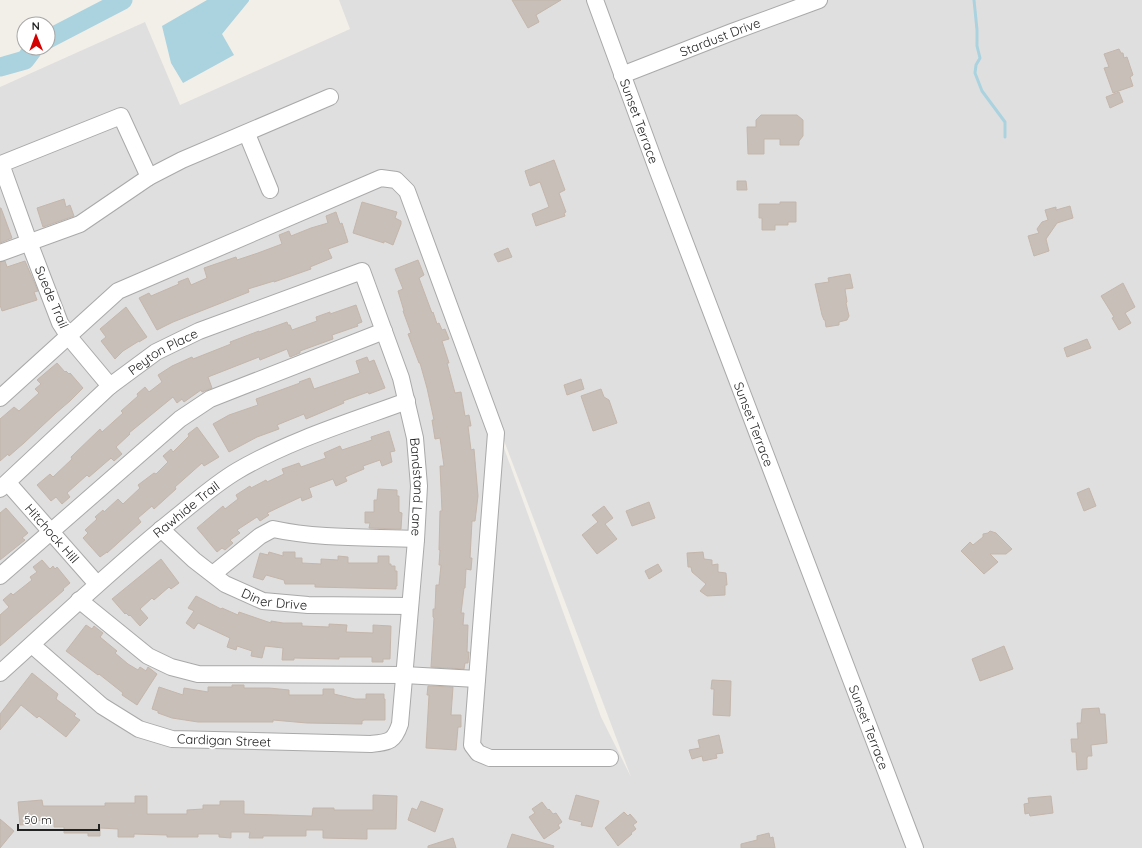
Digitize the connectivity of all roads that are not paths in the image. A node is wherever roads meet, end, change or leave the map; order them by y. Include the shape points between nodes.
1 (595, 0) edge
2 (818, 0) edge
3 (622, 75) junction
4 (330, 97) dead end
5 (247, 134) junction
6 (0, 164) edge
7 (149, 177) junction
8 (270, 190) dead end
9 (29, 242) junction
10 (0, 253) edge
11 (362, 271) joint
12 (384, 331) junction
13 (69, 337) junction
14 (110, 386) junction
15 (0, 398) edge
16 (407, 401) junction
17 (4, 486) edge
18 (161, 529) junction
19 (51, 531) junction
20 (416, 539) junction
21 (213, 574) junction
22 (0, 576) edge
23 (97, 584) junction
24 (79, 600) junction
25 (410, 606) junction
26 (32, 645) junction
27 (0, 672) edge
28 (404, 675) junction
29 (477, 679) junction
30 (396, 734) joint
31 (610, 758) dead end
32 (914, 848) edge

1 - 3 street, Sunset Terrace
2 - 3 street, Stardust Drive
3 - 32 street, Sunset Terrace
4 - 5 street
5 - 7 street via 182,160
5 - 8 street
6 - 7 street via 123,110
6 - 9 street, Suede Trail
7 - 9 street via 80,224
9 - 10 street
9 - 13 street, Suede Trail via 60,323
11 - 12 street, Bandstand Lane
11 - 14 street, Peyton Place via 199,331 156,352
12 - 16 street, Bandstand Lane
12 - 19 street via 210,399 180,419
13 - 14 street, Suede Trail
13 - 15 street
13 - 29 street via 118,291 381,178 396,180 407,191 496,433
14 - 17 street, Peyton Place
16 - 18 street, Rawhide Trail via 265,455 235,472
16 - 20 street, Bandstand Lane via 415,438 419,486
17 - 19 street, Hitchock Hill
18 - 21 street, Diner Drive
18 - 23 street, Rawhide Trail
19 - 22 street
19 - 23 street, Hitchock Hill
20 - 21 street via 328,536 273,529 260,536
20 - 25 street, Bandstand Lane
21 - 25 street, Diner Drive via 225,584 263,601 308,605
23 - 24 street, Rawhide Trail
24 - 26 street, Rawhide Trail
24 - 28 street via 148,656 171,667 198,674
25 - 28 street, Bandstand Lane
26 - 27 street, Rawhide Trail
26 - 30 street, Cardigan Street via 102,706 139,729 172,739 371,744 387,742
28 - 29 street
28 - 30 street, Bandstand Lane via 400,724
29 - 31 street via 472,745 478,754 490,758

